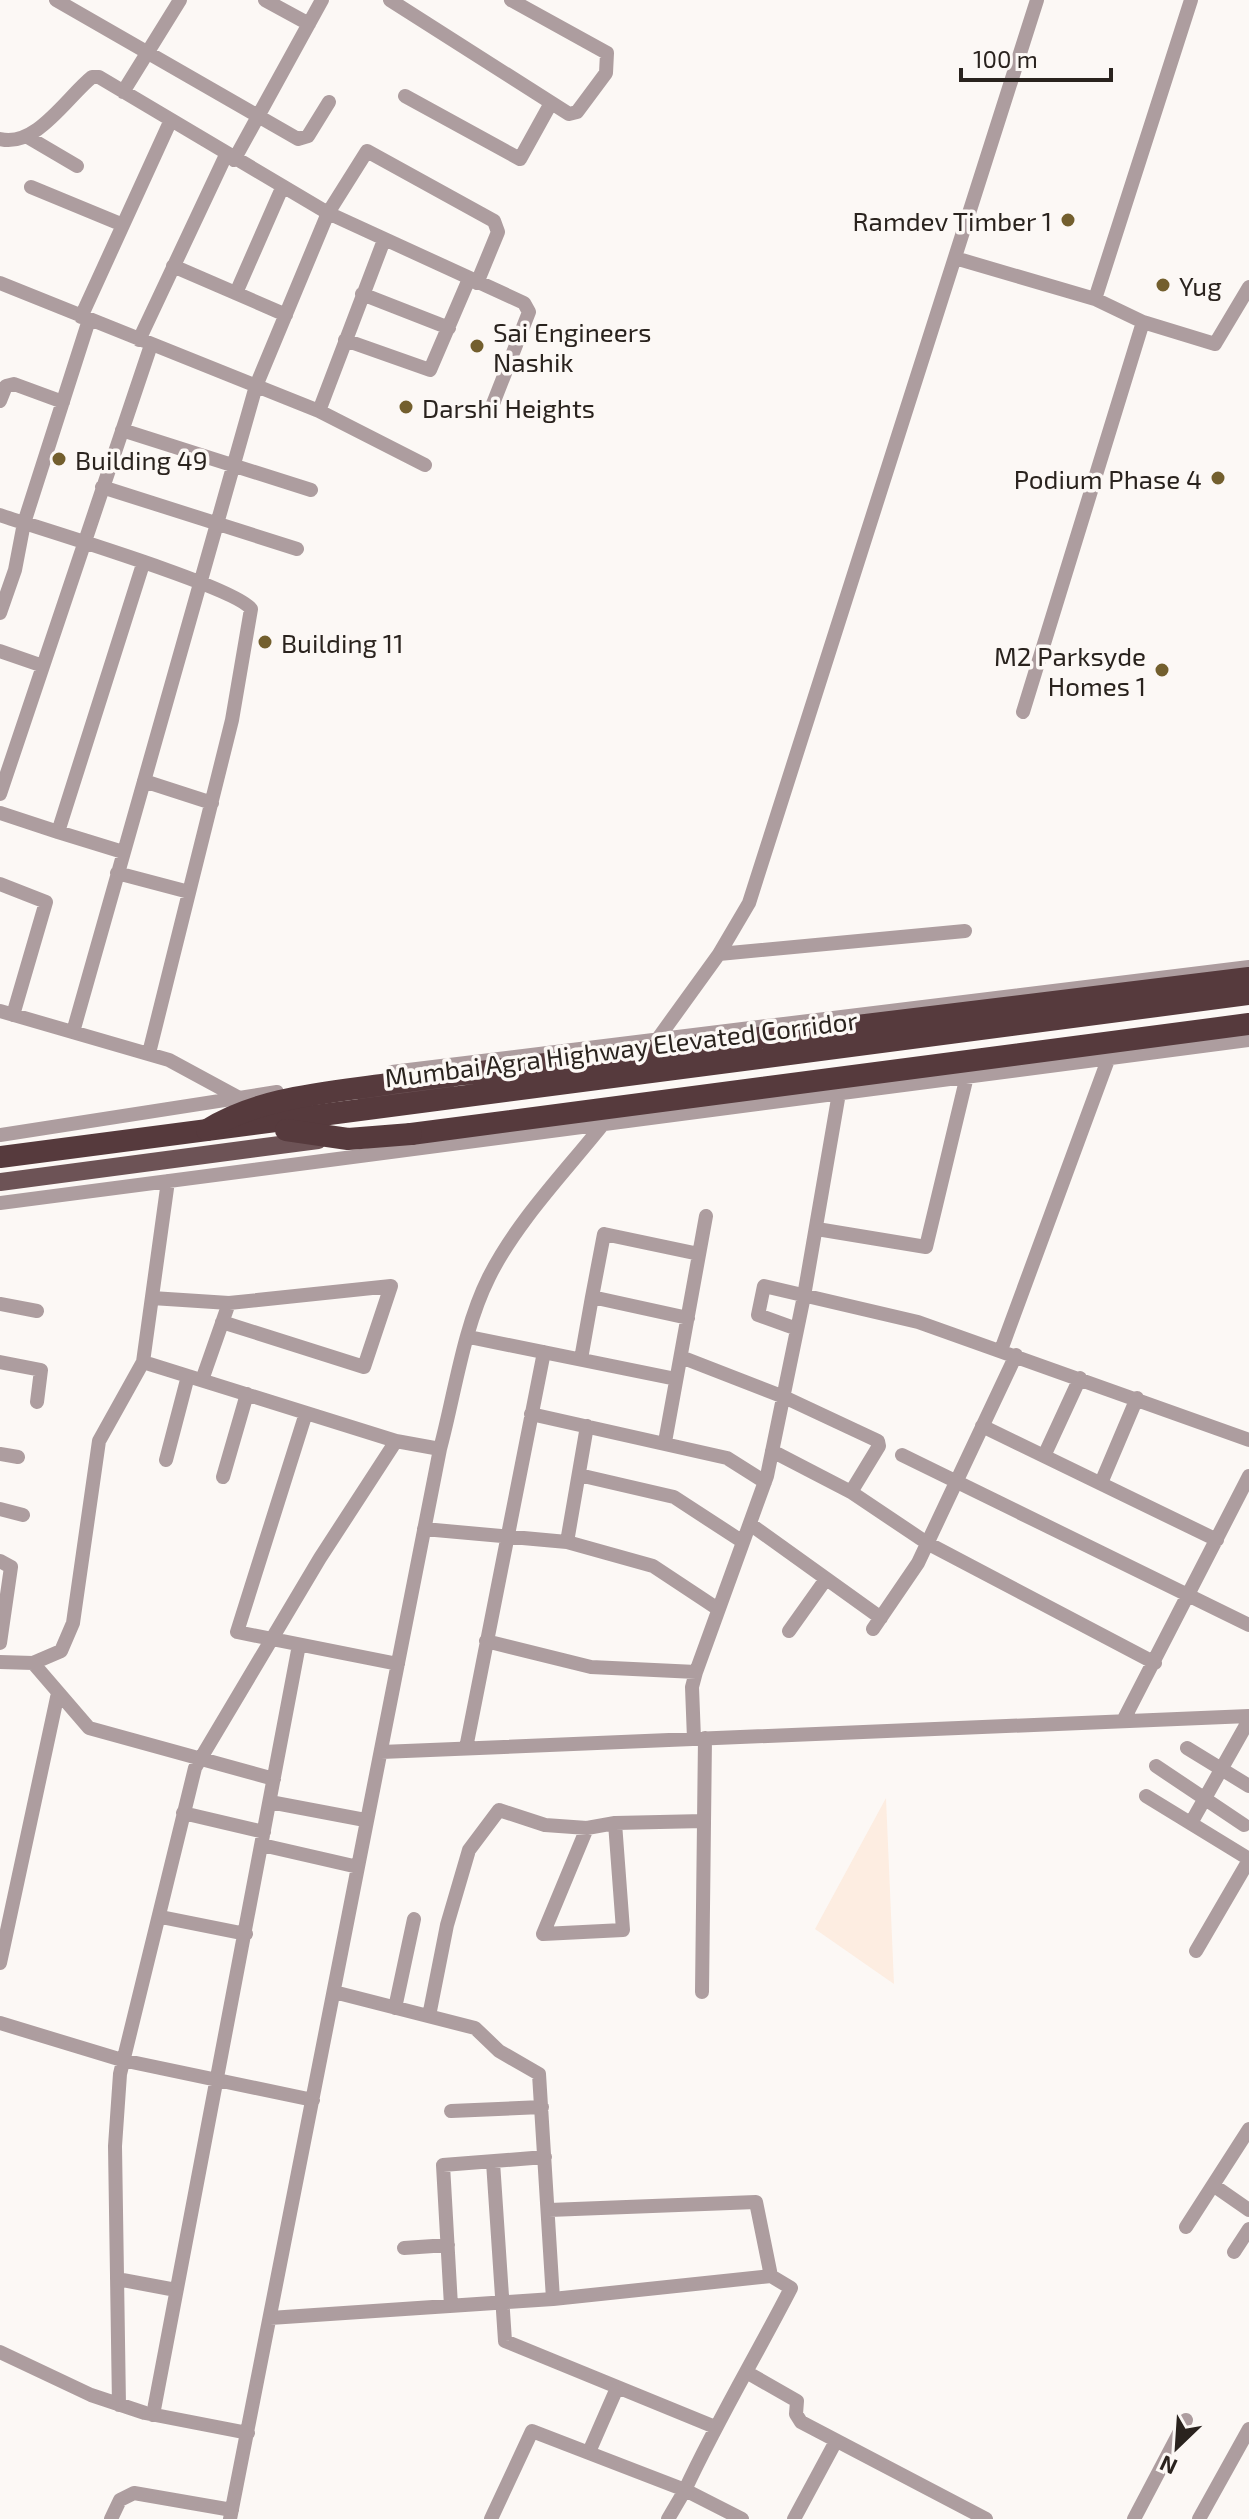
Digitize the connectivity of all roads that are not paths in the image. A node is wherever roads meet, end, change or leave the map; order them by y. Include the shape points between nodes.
1 (56, 0) edge
2 (180, 0) edge
3 (265, 0) edge
4 (322, 0) edge
5 (390, 0) edge
6 (511, 0) edge
7 (1037, 0) edge
8 (1191, 0) edge
9 (309, 24) junction
10 (147, 52) junction
11 (123, 92) junction
12 (405, 96) dead end
13 (329, 102) dead end
14 (551, 103) junction
15 (258, 116) junction
16 (170, 122) junction
17 (26, 136) junction
18 (0, 139) edge
19 (230, 157) junction
20 (77, 166) dead end
21 (31, 187) dead end
22 (282, 188) junction
23 (328, 213) junction
24 (123, 225) junction
25 (384, 240) junction
26 (955, 258) junction
27 (173, 266) junction
28 (473, 281) junction
29 (0, 283) edge
30 (1249, 287) edge
31 (236, 293) junction
32 (362, 294) junction
33 (1095, 299) junction
34 (286, 315) junction
35 (85, 318) junction
36 (1143, 322) junction
37 (449, 328) junction
38 (345, 340) junction
39 (145, 342) junction
40 (256, 386) junction
41 (0, 401) edge
42 (63, 402) junction
43 (319, 411) junction
44 (489, 414) dead end
45 (122, 430) junction
46 (234, 465) junction
47 (425, 465) dead end
48 (102, 487) junction
49 (311, 490) dead end
50 (0, 515) edge
51 (24, 523) junction
52 (218, 524) junction
53 (83, 544) junction
54 (297, 549) dead end
55 (143, 564) junction
56 (7, 568) edge
57 (201, 584) junction
58 (0, 613) edge
59 (0, 651) edge
60 (43, 666) junction
61 (1023, 712) dead end
62 (144, 781) junction
63 (0, 794) edge
64 (212, 803) junction
65 (0, 813) edge
66 (58, 832) junction
67 (123, 852) junction
68 (117, 873) junction
69 (0, 884) edge
70 (189, 892) junction
71 (965, 931) dead end
72 (719, 954) junction
73 (1249, 967) edge
74 (1249, 978) edge
75 (1249, 991) edge
76 (1249, 1008) edge
77 (7, 1013) edge
78 (1249, 1016) edge
79 (1249, 1024) edge
80 (73, 1032) junction
81 (659, 1037) junction
82 (1249, 1040) edge
83 (149, 1053) junction
84 (1109, 1057) junction
85 (967, 1076) junction
86 (839, 1093) junction
87 (241, 1099) junction
88 (604, 1123) junction
89 (207, 1130) junction
90 (286, 1130) junction
91 (0, 1135) edge
92 (0, 1151) edge
93 (0, 1157) edge
94 (0, 1169) edge
95 (168, 1181) junction
96 (0, 1182) edge
97 (0, 1203) edge
98 (706, 1216) dead end
99 (817, 1229) junction
100 (699, 1254) junction
101 (804, 1296) junction
102 (592, 1297) junction
103 (152, 1298) junction
104 (229, 1303) junction
105 (0, 1304) edge
106 (37, 1311) dead end
107 (688, 1318) junction
108 (222, 1322) junction
109 (797, 1329) junction
110 (469, 1337) junction
111 (1001, 1350) junction
112 (544, 1352) junction
113 (1016, 1355) junction
114 (681, 1357) junction
115 (581, 1359) junction
116 (0, 1362) edge
117 (143, 1362) junction
118 (195, 1378) junction
119 (1080, 1378) junction
120 (676, 1379) junction
121 (247, 1394) junction
122 (784, 1397) junction
123 (1137, 1398) junction
124 (37, 1402) dead end
125 (306, 1413) junction
126 (531, 1414) junction
127 (587, 1426) junction
128 (982, 1426) junction
129 (1249, 1440) edge
130 (396, 1441) junction
131 (665, 1442) junction
132 (440, 1449) junction
133 (772, 1451) junction
134 (0, 1454) edge
135 (902, 1455) dead end
136 (1044, 1456) junction
137 (18, 1457) dead end
138 (166, 1460) dead end
139 (579, 1475) junction
140 (1249, 1476) edge
141 (223, 1477) dead end
142 (765, 1482) junction
143 (956, 1482) junction
144 (1101, 1483) junction
145 (851, 1492) junction
146 (1243, 1503) edge
147 (0, 1509) edge
148 (23, 1515) dead end
149 (750, 1524) junction
150 (424, 1529) junction
151 (507, 1536) junction
152 (1217, 1540) junction
153 (567, 1542) junction
154 (743, 1542) junction
155 (927, 1543) junction
156 (0, 1561) edge
157 (826, 1579) junction
158 (1189, 1595) junction
159 (718, 1609) junction
160 (1249, 1625) edge
161 (789, 1631) dead end
162 (270, 1639) junction
163 (486, 1641) junction
164 (0, 1643) edge
165 (299, 1645) junction
166 (0, 1662) edge
167 (33, 1663) junction
168 (1155, 1663) junction
169 (398, 1664) junction
170 (696, 1672) junction
171 (58, 1693) junction
172 (1249, 1718) edge
173 (1123, 1721) junction
174 (699, 1739) junction
175 (466, 1748) junction
176 (1187, 1748) dead end
177 (381, 1752) junction
178 (200, 1760) junction
179 (1156, 1766) dead end
180 (1221, 1769) junction
181 (274, 1779) junction
182 (1249, 1786) edge
183 (1146, 1796) dead end
184 (1205, 1798) junction
185 (270, 1802) junction
186 (183, 1813) junction
187 (365, 1820) junction
188 (704, 1821) junction
189 (615, 1823) junction
190 (1191, 1823) junction
191 (1244, 1825) dead end
192 (587, 1828) junction
193 (263, 1839) junction
194 (1249, 1859) edge
195 (358, 1867) junction
196 (161, 1917) junction
197 (414, 1919) dead end
198 (246, 1934) junction
199 (1196, 1951) dead end
200 (0, 1963) edge
201 (334, 1992) junction
202 (702, 1992) dead end
203 (395, 2008) junction
204 (429, 2016) junction
205 (0, 2023) edge
206 (122, 2060) junction
207 (218, 2080) junction
208 (313, 2100) junction
209 (542, 2107) junction
210 (451, 2111) dead end
211 (1248, 2132) edge
212 (545, 2157) junction
213 (493, 2162) junction
214 (1213, 2185) junction
215 (549, 2210) junction
216 (1249, 2210) edge
217 (1186, 2227) dead end
218 (1249, 2229) edge
219 (448, 2245) junction
220 (404, 2248) dead end
221 (1234, 2252) dead end
222 (771, 2276) junction
223 (117, 2279) junction
224 (176, 2290) junction
225 (553, 2299) junction
226 (503, 2302) junction
227 (451, 2306) junction
228 (270, 2318) junction
229 (0, 2352) edge
230 (748, 2373) junction
231 (617, 2388) junction
232 (119, 2405) junction
233 (153, 2415) junction
234 (1186, 2420) dead end
235 (715, 2427) junction
236 (1249, 2429) edge
237 (248, 2433) junction
238 (836, 2441) junction
239 (589, 2452) junction
240 (685, 2490) junction
241 (231, 2514) edge
242 (111, 2519) edge
243 (491, 2519) edge
244 (668, 2519) edge
245 (742, 2519) edge
246 (794, 2519) edge
247 (986, 2519) edge
248 (1134, 2519) edge
249 (1199, 2519) edge

1 - 10 street
2 - 10 street
3 - 9 street
4 - 9 street
5 - 14 street
6 - 14 street via 607,53 606,73 577,112 569,114
7 - 26 street
8 - 33 street
9 - 15 street
10 - 11 street
10 - 15 street
11 - 16 street
11 - 17 street via 92,77
12 - 14 street via 520,159
13 - 15 street via 303,140
15 - 19 street
16 - 19 street
16 - 24 street
17 - 18 street
17 - 20 street
19 - 22 street
19 - 27 street
21 - 24 street
22 - 23 street
22 - 31 street
23 - 25 street
23 - 28 street via 370,151 497,225
23 - 34 street
24 - 35 street
25 - 28 street
25 - 32 street
26 - 33 street
26 - 72 street via 749,903
27 - 31 street
27 - 39 street
28 - 37 street
28 - 44 street via 529,307
29 - 35 street
30 - 36 street via 1215,344
31 - 34 street
32 - 37 street
32 - 38 street
33 - 36 street
34 - 40 street
35 - 39 street
35 - 42 street
36 - 61 street
37 - 38 street via 430,370
38 - 43 street
39 - 40 street
39 - 45 street
40 - 43 street
40 - 46 street
41 - 42 street via 4,389 14,384
42 - 51 street
43 - 47 street
45 - 46 street
45 - 48 street
46 - 49 street
46 - 52 street
48 - 52 street
48 - 53 street
50 - 51 street
51 - 53 street
51 - 56 street
52 - 54 street
52 - 57 street
53 - 55 street
53 - 60 street
55 - 57 street
55 - 66 street
56 - 58 street
57 - 62 street
57 - 64 street via 251,609
59 - 60 street
60 - 63 street
62 - 64 street
62 - 67 street
64 - 70 street
65 - 66 street
66 - 67 street
67 - 68 street
68 - 70 street
68 - 80 street
69 - 77 street via 46,904
70 - 83 street
71 - 72 street
72 - 81 street
73 - 81 street
74 - 89 highway, bridge via 407,1081 273,1104 228,1116
75 - 89 highway, Mumbai Agra Highway Elevated Corridor
75 - 92 main road via 401,1093
76 - 90 highway, Mumbai Agra Highway Elevated Corridor, bridge
77 - 80 street
78 - 96 main road
79 - 90 highway, bridge via 411,1134 348,1139
80 - 83 street
81 - 87 street via 449,1063
82 - 84 street
83 - 87 street via 182,1065
84 - 85 street
84 - 111 street
85 - 86 street
85 - 99 street via 926,1247
86 - 88 street
86 - 99 street
87 - 91 street
88 - 95 street
88 - 110 street via 500,1257 482,1292
89 - 93 highway, Mumbai Agra Highway Elevated Corridor
90 - 94 highway, Mumbai Agra Highway Elevated Corridor
95 - 97 street
95 - 103 street
98 - 100 street
99 - 101 street
100 - 102 street via 604,1234
100 - 107 street
101 - 109 street
101 - 109 street via 764,1286 758,1315
101 - 111 street via 918,1322
102 - 107 street
102 - 115 street
103 - 104 street
103 - 117 street
104 - 108 street
104 - 108 street via 391,1286 364,1367
105 - 106 street
107 - 114 street
108 - 118 street
109 - 122 street
110 - 112 street
110 - 132 street
111 - 113 street
112 - 115 street
112 - 126 street
113 - 119 street
113 - 128 street
114 - 120 street
114 - 122 street
115 - 120 street
116 - 124 street via 41,1370
117 - 118 street
117 - 167 street via 99,1441 73,1623 61,1651
118 - 121 street
118 - 138 street
119 - 123 street
119 - 136 street
120 - 131 street
121 - 125 street
121 - 141 street
122 - 133 street
122 - 145 street via 878,1441
123 - 129 street
123 - 144 street
125 - 130 street
125 - 162 street via 237,1632
126 - 127 street
126 - 151 street
127 - 131 street
127 - 139 street
128 - 136 street
128 - 143 street
130 - 132 street
130 - 162 street
131 - 142 street via 727,1458
132 - 150 street
133 - 142 street
133 - 145 street
134 - 137 street
135 - 143 street
136 - 144 street
139 - 153 street
139 - 154 street via 674,1497
140 - 146 street
142 - 149 street
143 - 155 street
143 - 158 street
144 - 152 street
145 - 155 street
146 - 152 street
147 - 148 street
149 - 154 street
149 - 157 street
150 - 151 street
150 - 169 street
151 - 153 street
151 - 163 street
152 - 158 street
153 - 159 street via 653,1566
154 - 159 street
155 - 157 street via 877,1623
155 - 168 street
156 - 164 street via 11,1567
157 - 161 street
158 - 160 street
158 - 168 street
159 - 170 street
162 - 165 street
162 - 178 street
163 - 170 street via 591,1667
163 - 175 street
165 - 169 street
165 - 181 street
166 - 167 street
167 - 171 street
168 - 173 street
169 - 177 street
170 - 174 street via 692,1687
171 - 178 street via 89,1728
171 - 200 street
172 - 173 street
172 - 180 street
173 - 174 street
174 - 175 street
174 - 188 street
175 - 177 street
176 - 180 street
177 - 187 street
178 - 181 street
178 - 186 street
179 - 184 street
180 - 182 street
180 - 184 street
181 - 185 street
183 - 190 street
184 - 190 street
184 - 191 street
185 - 187 street
185 - 193 street
186 - 193 street
186 - 196 street
187 - 195 street
188 - 189 street
188 - 202 street
189 - 192 street
189 - 192 street via 623,1930 543,1934
190 - 194 street
192 - 204 street via 545,1825 499,1810 469,1850
193 - 195 street
193 - 198 street
194 - 199 street
195 - 201 street
196 - 198 street
196 - 206 street
197 - 203 street
198 - 207 street
201 - 203 street
201 - 208 street
203 - 204 street
204 - 209 street via 475,2028 499,2051 539,2074
205 - 206 street
206 - 207 street
206 - 223 street via 115,2146
207 - 208 street
207 - 224 street
208 - 228 street
209 - 210 street
209 - 212 street
211 - 214 street
212 - 213 street
212 - 215 street
213 - 219 street via 443,2165
213 - 226 street
214 - 216 street
214 - 217 street
215 - 222 street via 756,2202
215 - 225 street
218 - 221 street
219 - 220 street
219 - 227 street
222 - 225 street
222 - 230 street via 791,2288
223 - 224 street
223 - 232 street
224 - 233 street
225 - 226 street
226 - 227 street
226 - 231 street via 505,2341
227 - 228 street
228 - 237 street
229 - 232 street
230 - 235 street
230 - 238 street via 797,2401 801,2422
231 - 235 street
231 - 239 street
232 - 233 street
233 - 237 street
234 - 248 street
235 - 240 street
236 - 249 street
237 - 241 street
238 - 246 street
238 - 247 street
239 - 240 street
239 - 243 street via 532,2431
240 - 244 street
240 - 245 street
241 - 242 street via 134,2493 120,2500

